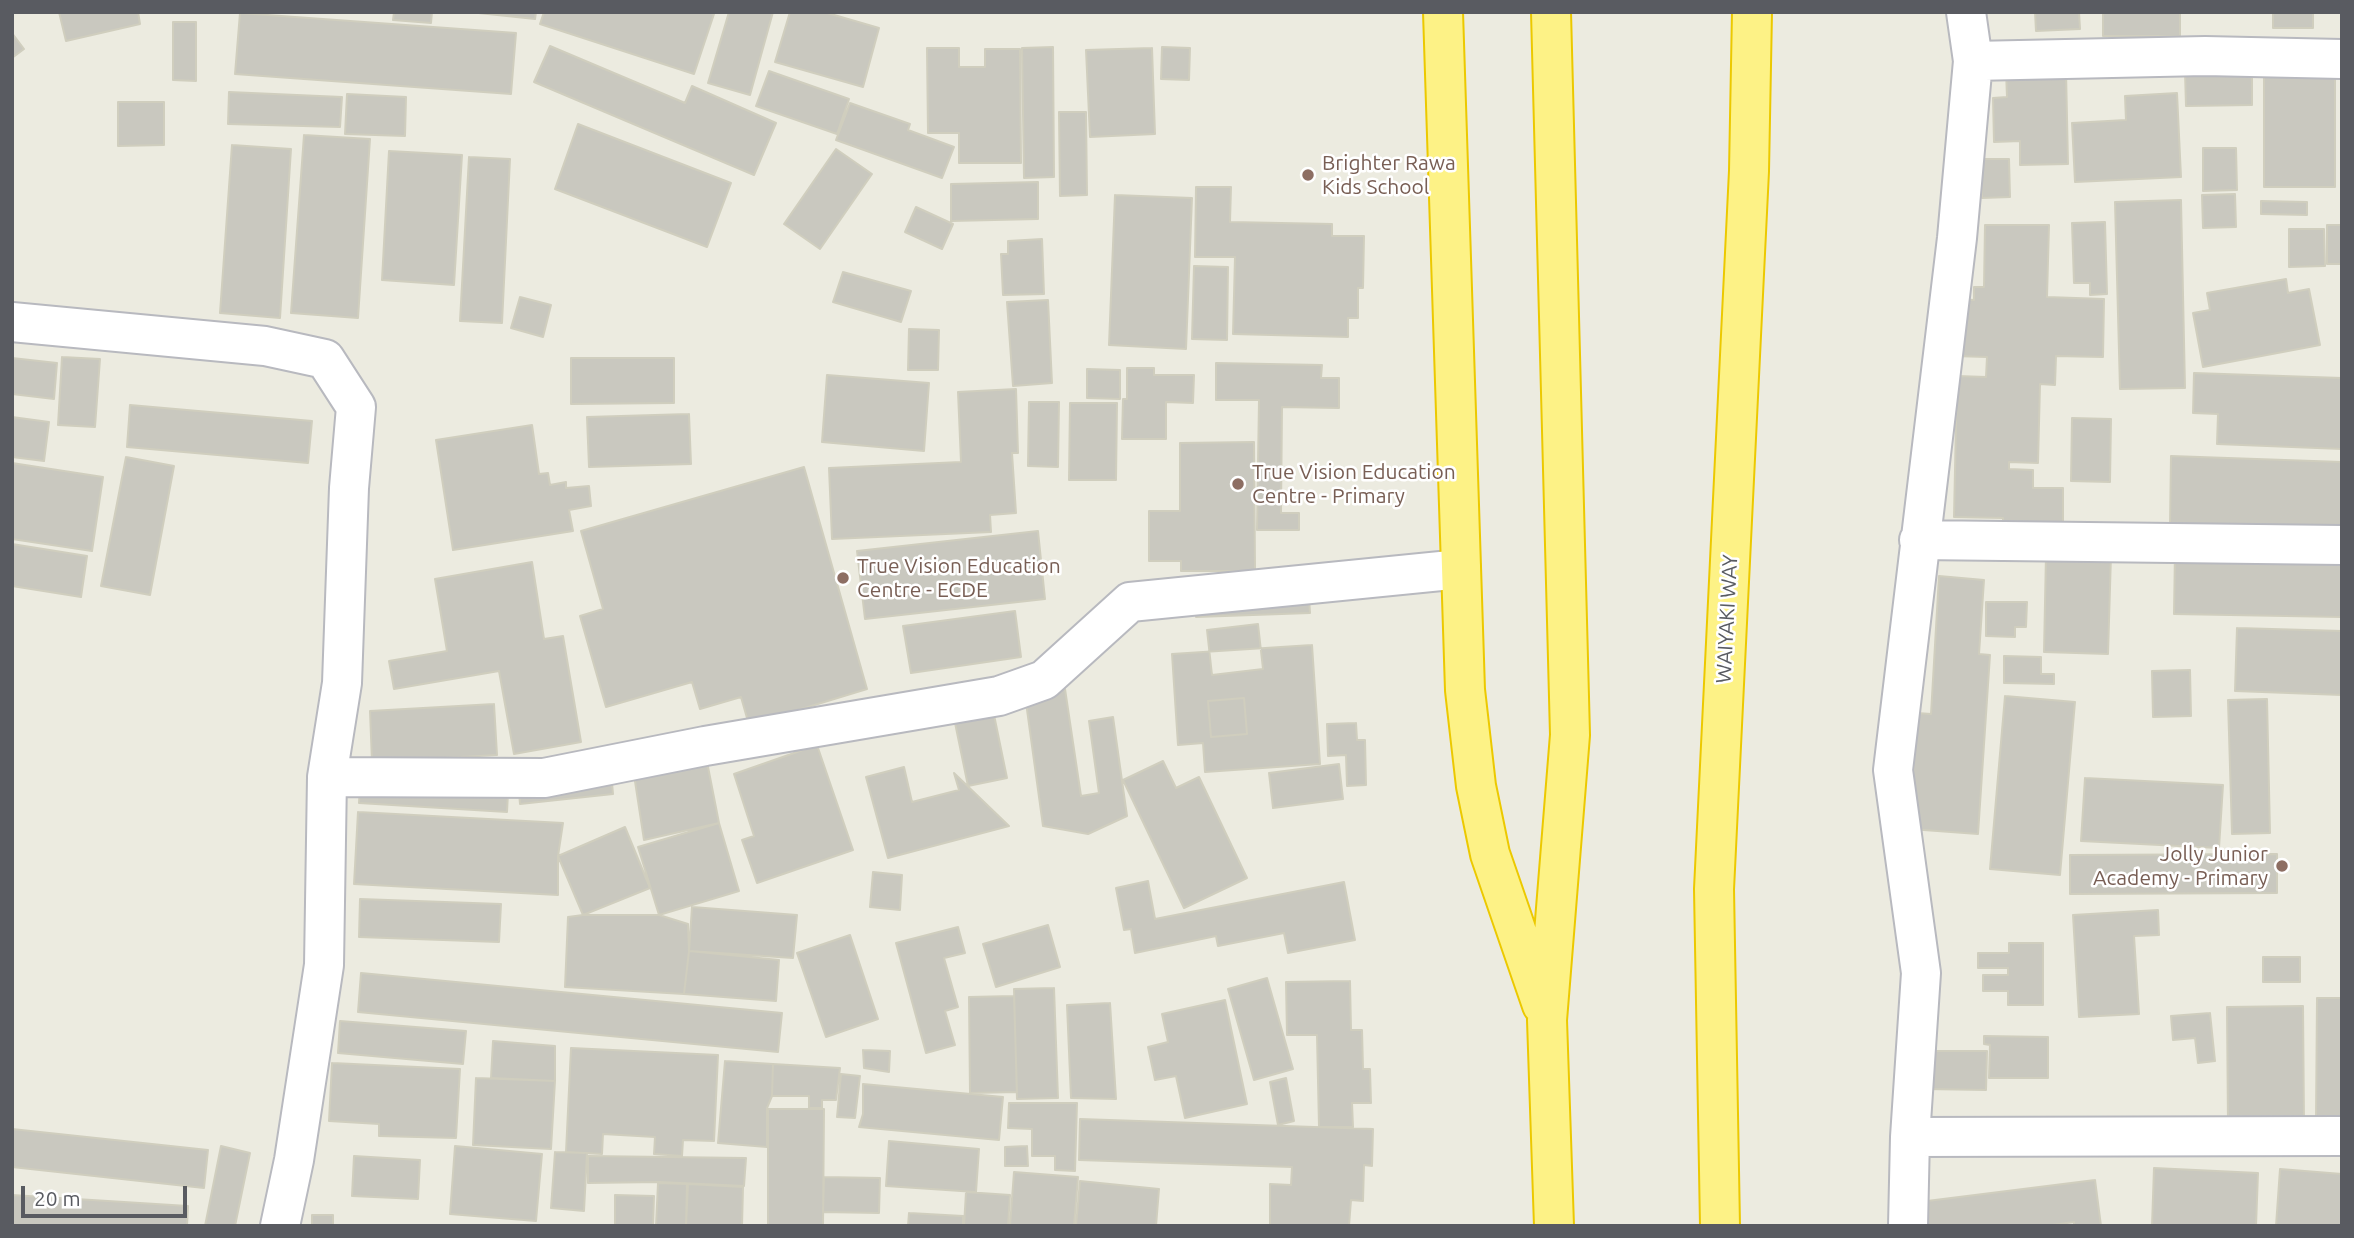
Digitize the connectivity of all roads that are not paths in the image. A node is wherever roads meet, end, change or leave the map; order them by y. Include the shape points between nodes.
1 (1443, 12) edge
2 (1551, 12) edge
3 (1752, 12) edge
4 (1966, 12) edge
5 (2342, 59) edge
6 (1973, 61) junction
7 (12, 322) edge
8 (1919, 540) junction
9 (2342, 545) edge
10 (1461, 569) junction
11 (327, 778) junction
12 (1548, 1020) junction
13 (2342, 1136) edge
14 (1910, 1137) junction
15 (280, 1226) edge
16 (1554, 1226) edge
17 (1720, 1226) edge
18 (1908, 1226) edge

1 - 10 highway
2 - 12 highway via 1570,735
3 - 17 highway, WAIYAKI WAY via 1749,171 1714,889
4 - 6 street
5 - 6 street via 2206,56
6 - 8 street via 1957,238
7 - 11 street via 265,346 325,359 356,407 342,683
8 - 9 street
8 - 14 street via 1894,770 1921,973
10 - 11 street via 1130,602 1044,680 999,696 544,778
10 - 12 highway via 1465,690 1476,786 1490,854
11 - 15 street via 324,965
12 - 16 highway
13 - 14 street
14 - 18 street

